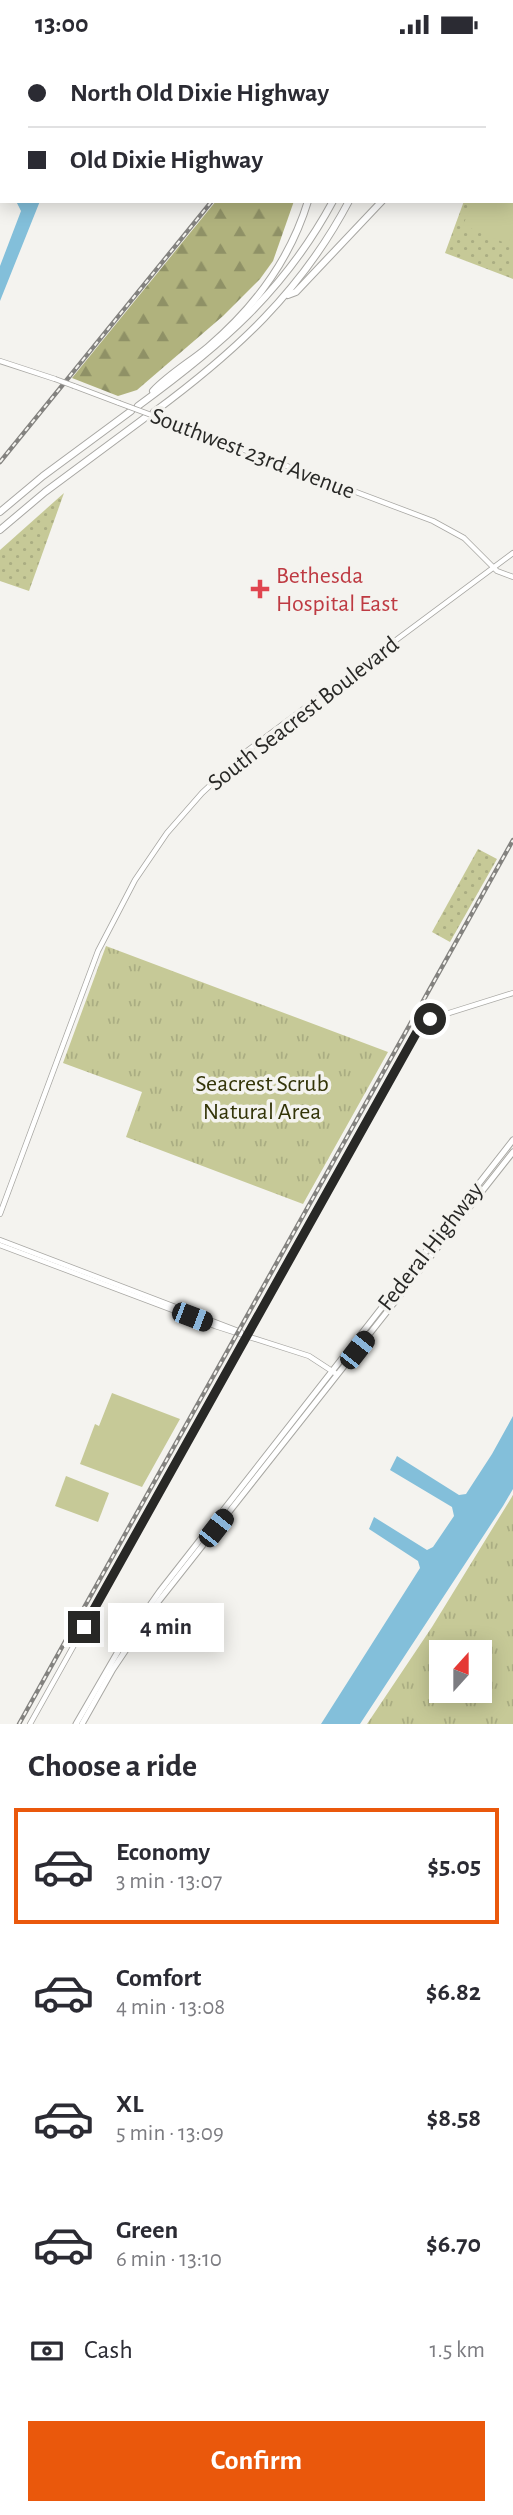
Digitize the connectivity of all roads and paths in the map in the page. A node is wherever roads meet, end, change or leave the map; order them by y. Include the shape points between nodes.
1 (307, 203) edge
2 (332, 203) edge
3 (348, 203) edge
4 (380, 203) edge
5 (286, 296) junction
6 (0, 361) edge
7 (131, 411) dead end
8 (154, 412) dead end
9 (146, 417) dead end
10 (0, 512) edge
11 (0, 530) edge
12 (513, 552) edge
13 (493, 567) junction
14 (513, 576) edge
15 (513, 993) edge
16 (513, 1140) edge
17 (513, 1152) edge
18 (0, 1214) edge
19 (446, 1225) junction
20 (0, 1243) edge
21 (414, 1266) junction
22 (421, 1270) junction
23 (390, 1296) junction
24 (399, 1298) junction
25 (390, 1309) junction
26 (247, 1337) junction
27 (335, 1373) junction
28 (269, 1457) junction
29 (163, 1592) junction
30 (109, 1670) junction
31 (30, 1724) edge
32 (76, 1724) edge
33 (82, 1724) edge

1 - 2 highway via 287,253 254,302 139,405 213,349 260,303 296,261
3 - 5 highway
4 - 5 highway via 296,292
5 - 8 highway via 223,359
6 - 13 street, Southwest 23rd Avenue, bridge via 433,521 464,538
7 - 10 highway
9 - 11 highway
12 - 13 street, South Seacrest Boulevard
13 - 14 street
13 - 18 street, South Seacrest Boulevard via 247,751 167,833 104,939
15 - 26 street via 430,1019 418,1030
16 - 19 main road, Federal Highway
17 - 22 main road, Federal Highway
19 - 21 main road, Federal Highway
19 - 22 main road via 445,1235
20 - 26 street
21 - 23 main road, Federal Highway
21 - 24 main road via 397,1292
22 - 24 main road, Federal Highway
23 - 25 main road
23 - 27 main road, Federal Highway
24 - 25 main road, Federal Highway
25 - 27 main road, Federal Highway
26 - 27 street via 309,1356
26 - 31 street
27 - 28 main road, Federal Highway
27 - 28 main road, Federal Highway
28 - 29 main road, Federal Highway via 175,1571
28 - 29 main road, Federal Highway
29 - 30 main road, Federal Highway
29 - 30 main road, Federal Highway
30 - 32 main road, Federal Highway
30 - 33 main road

